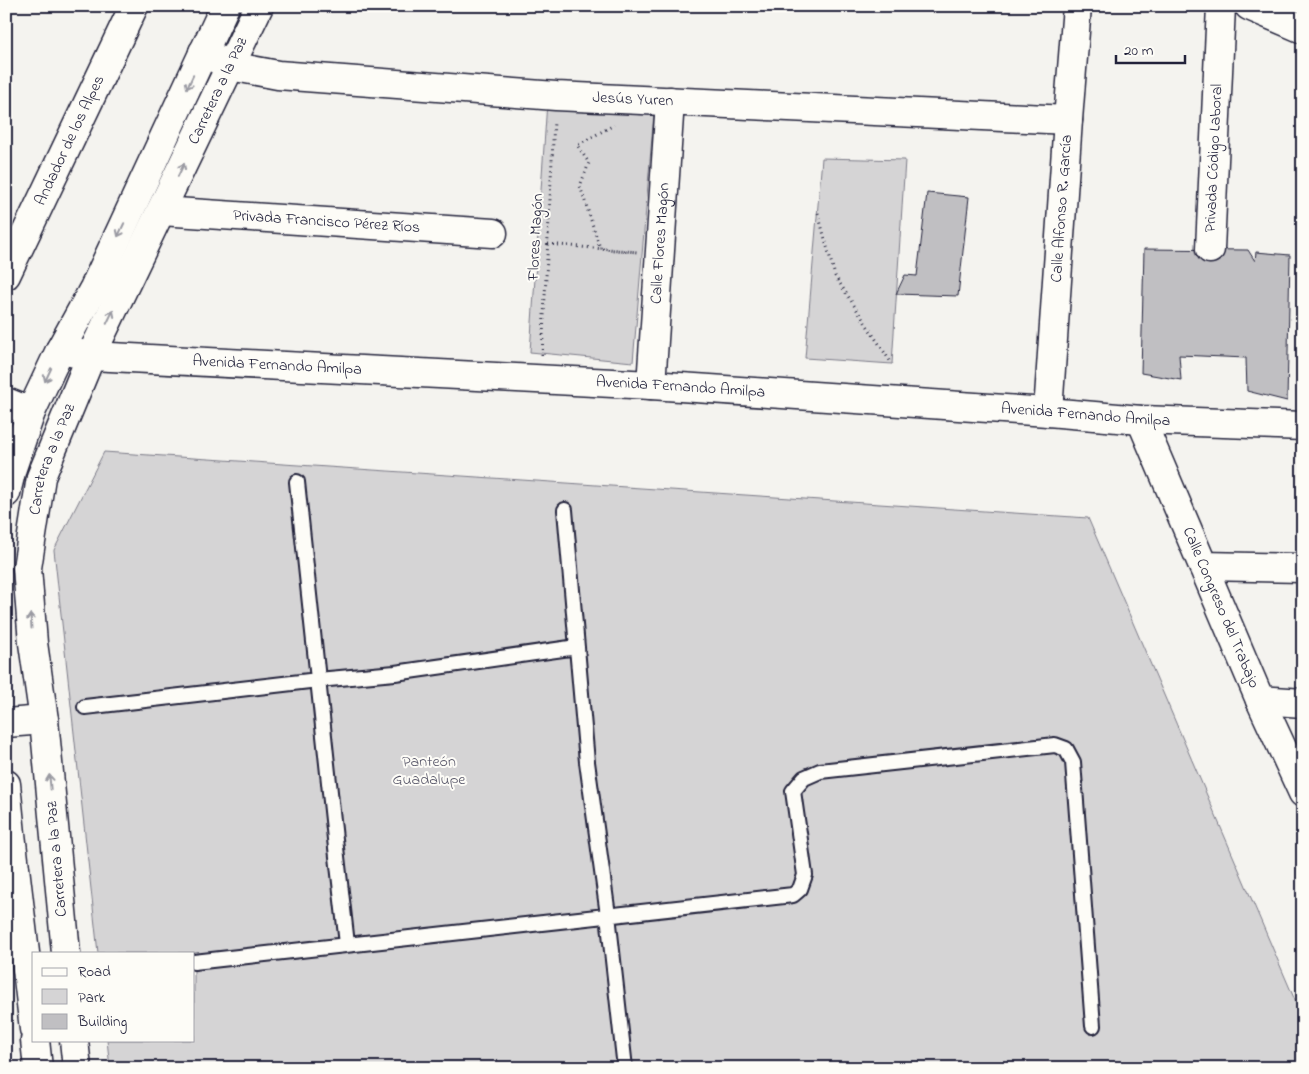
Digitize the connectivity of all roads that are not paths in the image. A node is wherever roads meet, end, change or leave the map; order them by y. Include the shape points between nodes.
1 (134, 6) edge
2 (225, 6) edge
3 (259, 6) edge
4 (1077, 6) edge
5 (1221, 6) edge
6 (1249, 6) edge
7 (1303, 29) edge
8 (203, 52) junction
9 (230, 66) junction
10 (670, 102) junction
11 (1068, 120) junction
12 (161, 211) junction
13 (493, 233) dead end
14 (1210, 249) dead end
15 (6, 275) edge
16 (60, 350) junction
17 (91, 356) junction
18 (651, 384) junction
19 (6, 402) edge
20 (31, 412) junction
21 (1048, 412) junction
22 (1141, 420) junction
23 (1303, 426) edge
24 (297, 482) dead end
25 (6, 493) edge
26 (565, 510) dead end
27 (1203, 566) junction
28 (1303, 568) edge
29 (577, 647) junction
30 (318, 680) junction
31 (1260, 700) junction
32 (1303, 703) edge
33 (85, 707) dead end
34 (44, 720) junction
35 (6, 723) edge
36 (6, 784) edge
37 (1303, 793) edge
38 (8, 829) edge
39 (608, 915) junction
40 (348, 944) junction
41 (66, 952) edge
42 (195, 962) edge
43 (30, 973) edge
44 (32, 1001) edge
45 (1093, 1026) dead end
46 (35, 1042) edge
47 (74, 1042) edge
48 (38, 1068) edge
49 (77, 1068) edge
50 (625, 1068) edge

1 - 15 street, Andador de los Alpes
2 - 8 street, Carretera a la Paz
3 - 9 street, Carretera a la Paz
4 - 11 street, Calle Alfonso R. García
5 - 14 street, Privada Código Laboral
6 - 7 street
8 - 9 street, Jesús Yuren
8 -> 16 street, Carretera a la Paz via 94,288
9 - 10 street, Jesús Yuren via 278,76
12 -> 9 street, Carretera a la Paz
10 - 11 street, Jesús Yuren
10 - 18 street, Calle Flores Magón
11 - 21 street, Calle Alfonso R. García
12 - 13 street, Privada Francisco Pérez Ríos
17 -> 12 street, Carretera a la Paz
16 - 17 street, Avenida Fernando Amilpa
16 -> 20 street, Carretera a la Paz
17 - 18 street, Avenida Fernando Amilpa
34 -> 17 street, Carretera a la Paz via 27,568 41,477
18 - 21 street, Avenida Fernando Amilpa
19 - 20 street
20 - 25 street, Carretera a la Paz
21 - 22 street, Avenida Fernando Amilpa
22 - 23 street, Avenida Fernando Amilpa
22 - 27 street, Calle Congreso del Trabajo
24 - 30 lane
26 - 29 lane
27 - 28 street
27 - 31 street, Calle Congreso del Trabajo
29 - 30 lane via 395,673
29 - 39 lane via 587,762
30 - 33 lane
30 - 40 lane
31 - 32 street
31 - 37 street, Calle Congreso del Trabajo
34 - 35 street
41 -> 34 street, Carretera a la Paz
36 - 38 street
38 - 43 street
39 - 40 lane
39 - 45 lane via 793,895 800,889 804,875 793,792 804,778 820,770 1054,745 1066,749 1073,762
39 - 50 lane
40 - 42 lane
43 - 44 street
46 - 48 street
47 - 49 street

